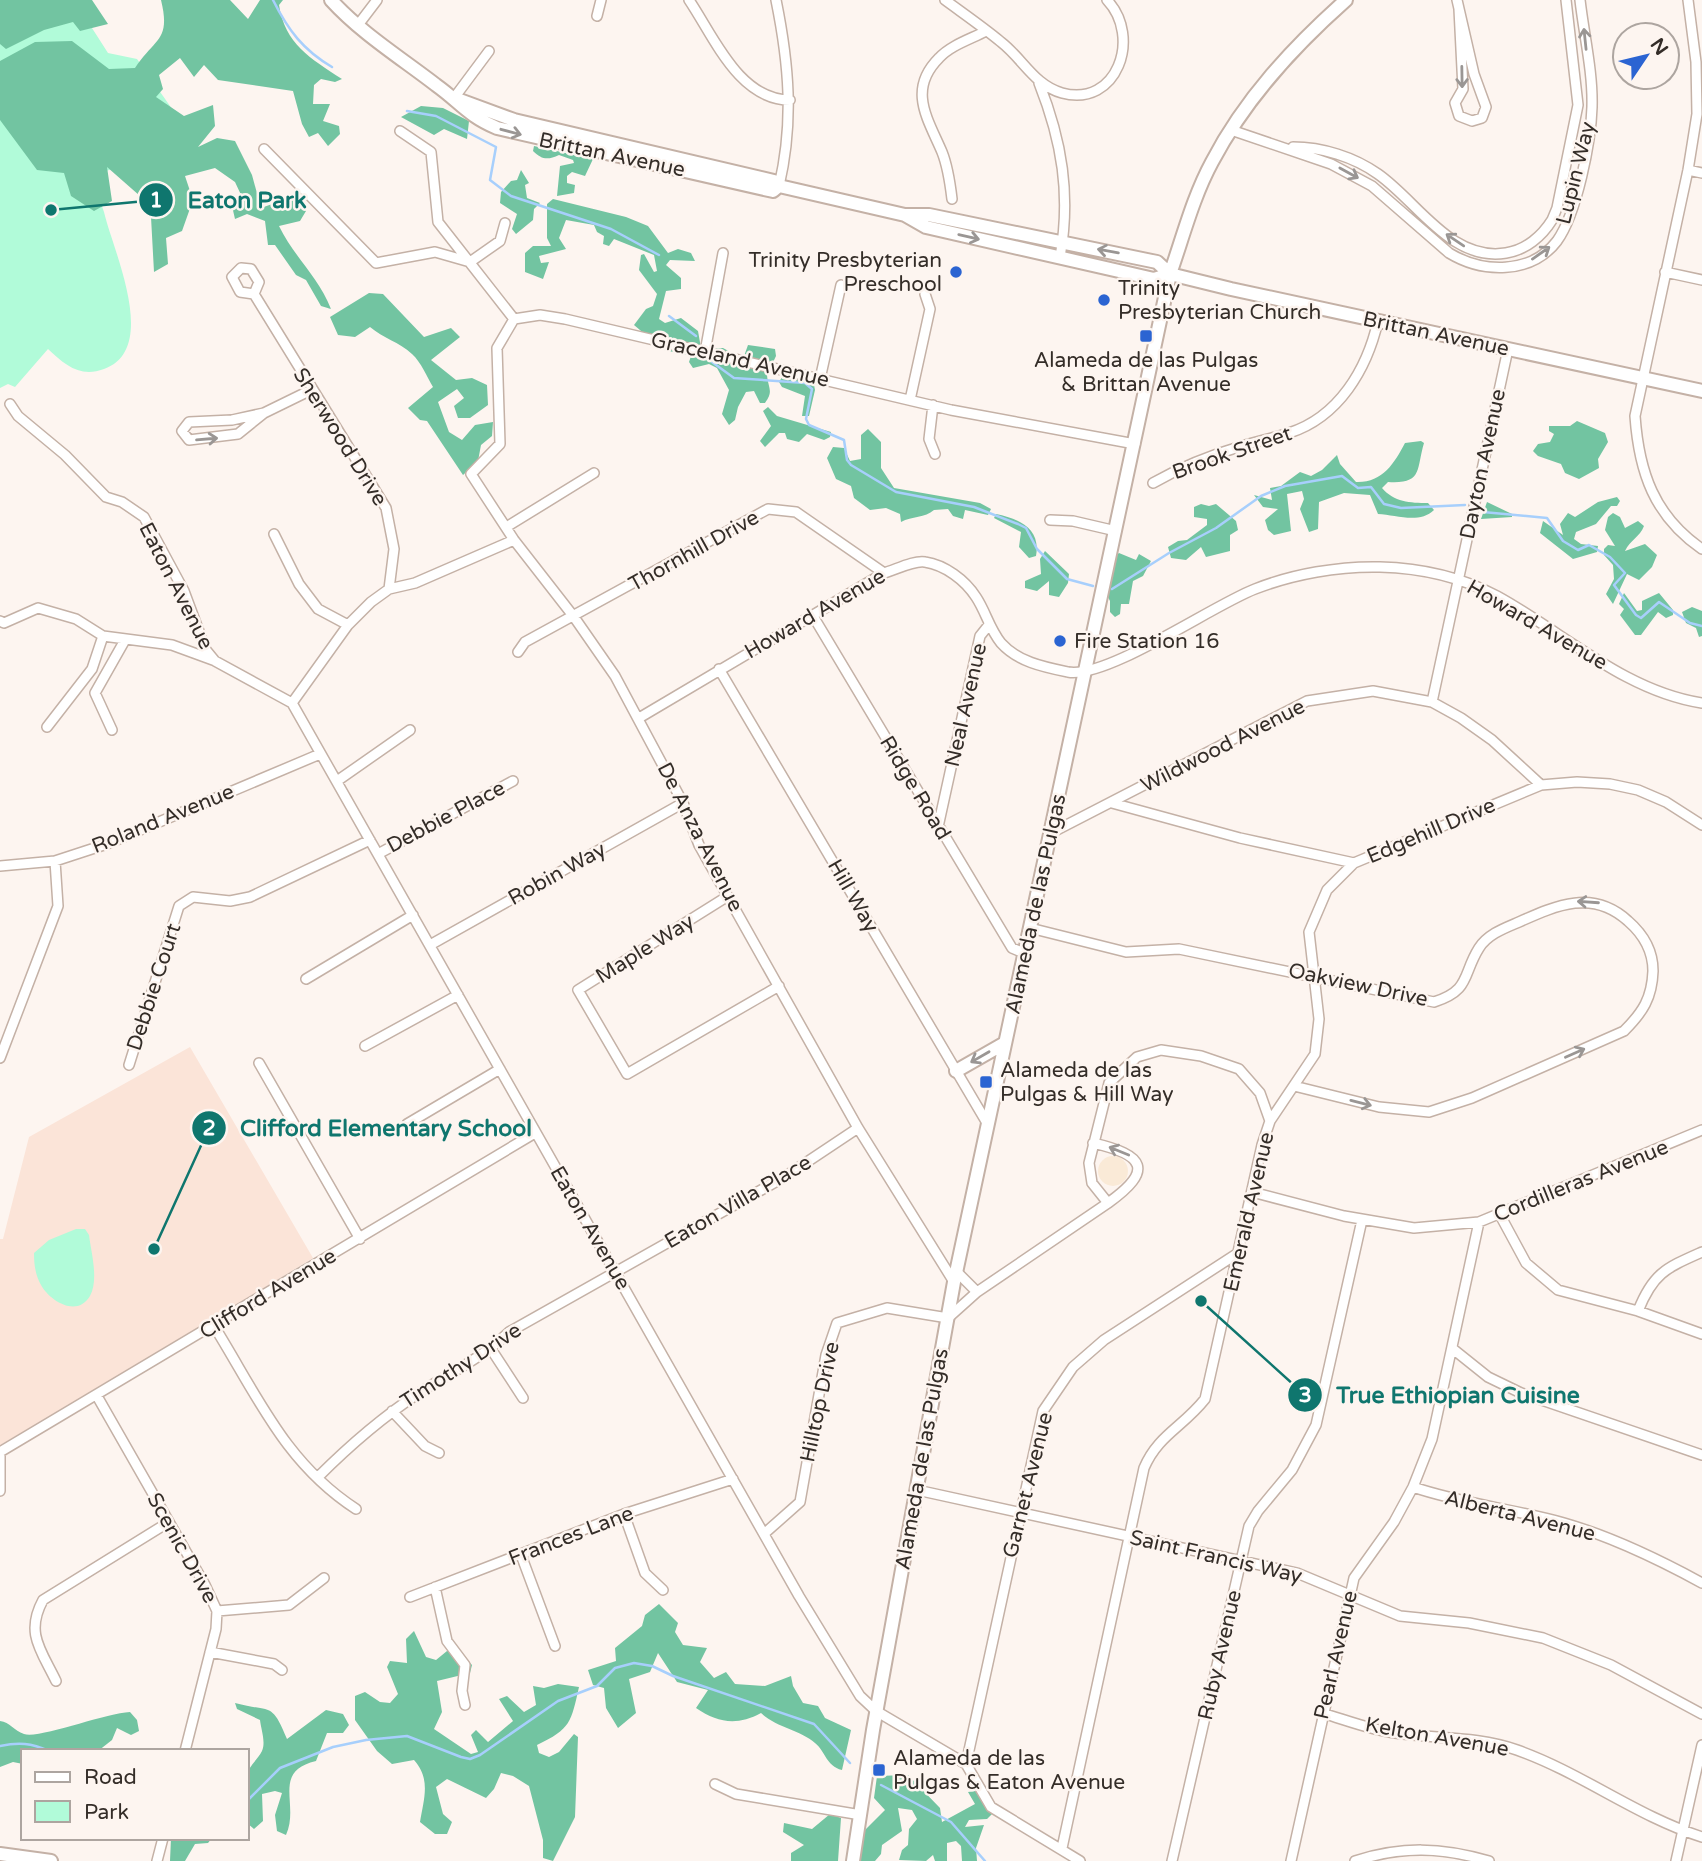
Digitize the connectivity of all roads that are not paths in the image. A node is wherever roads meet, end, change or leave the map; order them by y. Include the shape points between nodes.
1 (331, 0) edge
2 (377, 0) edge
3 (601, 0) edge
4 (690, 0) edge
5 (776, 0) edge
6 (945, 0) edge
7 (1107, 0) edge
8 (1346, 0) edge
9 (1566, 0) edge
10 (1580, 0) edge
11 (1688, 0) edge
12 (1458, 5) edge
13 (597, 16) dead end
14 (358, 25) junction
15 (986, 31) junction
16 (489, 51) dead end
17 (1699, 63) edge
18 (1039, 83) junction
19 (454, 98) junction
20 (790, 100) junction
21 (1231, 130) junction
22 (400, 131) dead end
23 (1286, 147) junction
24 (264, 149) dead end
25 (1688, 170) junction
26 (1702, 173) edge
27 (779, 186) junction
28 (952, 199) dead end
29 (905, 215) junction
30 (505, 223) dead end
31 (1062, 244) junction
32 (723, 253) dead end
33 (1060, 257) junction
34 (470, 262) junction
35 (1665, 272) junction
36 (1170, 274) junction
37 (1702, 280) edge
38 (841, 285) dead end
39 (254, 294) dead end
40 (925, 294) dead end
41 (514, 319) junction
42 (1378, 321) junction
43 (1508, 349) junction
44 (705, 352) junction
45 (1641, 378) junction
46 (820, 379) junction
47 (311, 390) junction
48 (1702, 391) edge
49 (909, 400) junction
50 (10, 404) dead end
51 (933, 405) junction
52 (264, 413) junction
53 (1135, 444) junction
54 (935, 454) dead end
55 (594, 473) dead end
56 (1153, 482) dead end
57 (1050, 520) dead end
58 (508, 526) junction
59 (1116, 531) junction
60 (274, 534) dead end
61 (514, 540) junction
62 (1702, 549) edge
63 (884, 573) junction
64 (1459, 579) junction
65 (389, 589) junction
66 (814, 615) junction
67 (574, 617) junction
68 (0, 621) edge
69 (348, 625) junction
70 (988, 626) junction
71 (103, 636) junction
72 (124, 639) junction
73 (518, 652) dead end
74 (215, 661) junction
75 (719, 669) junction
76 (1086, 671) junction
77 (1432, 702) junction
78 (292, 703) junction
79 (1702, 703) edge
80 (639, 718) junction
81 (47, 727) dead end
82 (112, 730) dead end
83 (410, 730) dead end
84 (320, 754) junction
85 (337, 781) junction
86 (513, 781) dead end
87 (1541, 785) junction
88 (683, 803) junction
89 (1112, 803) junction
90 (1702, 825) edge
91 (938, 827) junction
92 (1051, 833) junction
93 (370, 840) junction
94 (378, 854) junction
95 (55, 861) junction
96 (1354, 863) junction
97 (0, 866) edge
98 (728, 896) junction
99 (413, 915) junction
100 (1030, 928) junction
101 (430, 945) junction
102 (1024, 953) junction
103 (1312, 975) junction
104 (306, 979) dead end
105 (779, 986) junction
106 (458, 995) junction
107 (1005, 1042) junction
108 (365, 1046) dead end
109 (0, 1058) edge
110 (258, 1063) dead end
111 (129, 1065) dead end
112 (500, 1069) junction
113 (956, 1071) junction
114 (1294, 1086) junction
115 (1270, 1121) junction
116 (407, 1124) dead end
117 (987, 1124) junction
118 (858, 1128) junction
119 (1702, 1130) edge
120 (535, 1133) junction
121 (1093, 1143) junction
122 (1252, 1192) junction
123 (1108, 1203) junction
124 (1500, 1215) junction
125 (1362, 1220) junction
126 (1479, 1222) junction
127 (360, 1238) junction
128 (1238, 1252) junction
129 (1702, 1252) edge
130 (615, 1271) junction
131 (955, 1277) junction
132 (977, 1292) junction
133 (1638, 1311) junction
134 (947, 1318) junction
135 (214, 1326) junction
136 (1702, 1334) edge
137 (491, 1349) junction
138 (1452, 1349) junction
139 (97, 1396) junction
140 (523, 1398) dead end
141 (392, 1411) junction
142 (439, 1453) dead end
143 (0, 1454) edge
144 (1702, 1455) edge
145 (318, 1476) junction
146 (733, 1479) junction
147 (1413, 1487) junction
148 (1, 1489) edge
149 (918, 1490) junction
150 (356, 1509) dead end
151 (1020, 1512) junction
152 (624, 1514) junction
153 (169, 1522) junction
154 (765, 1533) junction
155 (1130, 1537) junction
156 (521, 1555) junction
157 (1241, 1562) junction
158 (324, 1577) dead end
159 (1702, 1583) edge
160 (435, 1587) junction
161 (663, 1590) dead end
162 (1349, 1594) junction
163 (410, 1597) dead end
164 (217, 1611) junction
165 (555, 1646) dead end
166 (210, 1652) junction
167 (282, 1670) dead end
168 (56, 1681) dead end
169 (465, 1704) dead end
170 (876, 1711) junction
171 (1322, 1713) junction
172 (1702, 1714) edge
173 (1702, 1745) edge
174 (185, 1749) edge
175 (966, 1764) junction
176 (715, 1784) dead end
177 (861, 1815) junction
178 (1683, 1831) junction
179 (1702, 1837) edge
180 (162, 1840) edge
181 (1062, 1848) junction
182 (0, 1854) edge
183 (51, 1861) edge
184 (157, 1861) edge
185 (853, 1861) edge
186 (1080, 1861) edge
187 (1172, 1861) edge
188 (1291, 1861) edge
189 (1354, 1861) edge
190 (1489, 1861) edge
191 (1676, 1861) edge

1 - 14 main road, Brittan Avenue
2 - 14 street
3 - 13 street
4 - 20 street via 746,83 765,97
5 - 20 street via 788,57
6 - 15 street
7 - 18 street via 1125,33 1121,62 1109,80 1083,93 1064,93
8 - 21 main road, Alameda de las Pulgas via 1269,77
9 -> 23 street, Lupin Way via 1578,105 1575,130 1552,219 1539,236 1516,251 1494,255 1471,251 1440,230 1378,174 1314,147
23 -> 10 street, Lupin Way via 1372,186 1464,262 1492,269 1532,260 1555,244 1566,226 1591,128
11 - 17 street
12 -> 12 street via 1462,89 1455,103 1459,116 1472,121 1482,118 1486,107
14 - 19 main road, Brittan Avenue
15 - 18 street via 1016,55
15 - 28 street via 939,57 923,90 926,122 950,174
16 - 19 street
17 - 25 street
18 - 31 street via 1056,127 1063,171
19 - 27 main road, Brittan Avenue via 514,120 774,181
20 - 27 street
21 - 23 street, Lupin Way
21 - 36 main road, Alameda de las Pulgas via 1197,195
22 - 34 street via 431,152 438,222
24 - 34 street via 376,263 435,252
25 - 26 street
25 - 35 street
27 - 29 main road, Brittan Avenue
29 - 31 main road, Brittan Avenue via 929,215
29 -> 33 main road, Brittan Avenue via 926,227
30 - 34 street via 500,241
31 - 33 street
36 -> 31 main road, Brittan Avenue via 1157,262
32 - 44 street
33 - 36 main road, Brittan Avenue via 1154,279
34 - 41 street
35 - 37 street
35 - 45 street
36 - 42 main road, Brittan Avenue
36 - 53 main road, Alameda de las Pulgas
38 - 46 street
39 - 47 street, Sherwood Drive
40 - 49 street via 930,309
41 - 44 street, Graceland Avenue via 552,317
41 - 58 street, De Anza Avenue via 497,348 500,444 471,474
42 - 43 main road, Brittan Avenue
42 - 56 street, Brook Street via 1366,361 1326,412 1290,433 1184,466
43 - 45 main road, Brittan Avenue
43 - 64 street, Dayton Avenue
44 - 46 street, Graceland Avenue
45 - 48 main road, Brittan Avenue
45 - 62 street via 1635,416 1638,454 1650,489 1668,519
46 - 49 street, Graceland Avenue
47 - 52 street
47 - 65 street, Sherwood Drive via 386,508 394,549
49 - 51 street, Graceland Avenue
50 - 74 street, Eaton Avenue via 106,497 144,517
51 - 53 street, Graceland Avenue
51 - 54 street via 929,439
52 -> 52 street via 189,422 182,431 189,440 238,434
53 - 59 main road, Alameda de las Pulgas
55 - 58 street
57 - 59 street
58 - 61 street, De Anza Avenue
59 - 76 main road, Alameda de las Pulgas
60 - 69 street via 299,584 318,609
61 - 65 street via 415,583
61 - 67 street, De Anza Avenue
63 - 66 street, Howard Avenue
63 - 67 street, Thornhill Drive via 796,512 768,509
63 - 70 street, Howard Avenue via 923,561 956,574 977,597
64 - 76 street, Howard Avenue via 1377,567 1289,578 1254,589
64 - 77 street, Dayton Avenue
64 - 79 street, Howard Avenue via 1522,610 1573,646 1633,679
65 - 69 street
66 - 75 street, Howard Avenue
66 - 91 street, Ridge Road
67 - 73 street, Thornhill Drive via 525,642
67 - 80 street, De Anza Avenue
68 - 71 street via 38,608 76,619
69 - 78 street
70 - 76 street, Howard Avenue via 1003,645 1024,660 1070,672
70 - 91 street, Neal Avenue via 980,636
71 - 72 street
71 - 81 street via 92,669
72 - 74 street via 172,645
72 - 82 street via 95,694
74 - 78 street, Eaton Avenue
75 - 80 street, Howard Avenue
75 - 113 street, Hill Way
76 - 92 main road, Alameda de las Pulgas
77 - 87 street, Wildwood Avenue via 1492,740
77 - 89 street, Wildwood Avenue via 1373,691 1307,701
78 - 84 street, Eaton Avenue
80 - 88 street, De Anza Avenue
83 - 85 street
84 - 85 street, Eaton Avenue
84 - 95 street, Roland Avenue via 107,844
85 - 93 street, Eaton Avenue
86 - 94 street, Debbie Place
87 - 90 street, Edgehill Drive via 1610,783 1666,802
87 - 96 street, Edgehill Drive
88 - 98 street, De Anza Avenue via 699,845
88 - 101 street, Robin Way
89 - 92 street, Wildwood Avenue
89 - 96 street, Edgehill Drive
91 - 102 street, Ridge Road via 1012,948
92 - 100 main road, Alameda de las Pulgas
93 - 94 street, Eaton Avenue
93 - 111 street, Debbie Court via 250,897 230,901 193,897 179,906
94 - 99 street, Eaton Avenue
95 - 97 street, Roland Avenue
95 - 109 street via 58,906
96 - 103 street, Emerald Avenue via 1327,890 1309,932
98 - 105 street, De Anza Avenue
98 - 105 street, Maple Way via 578,990 627,1074
99 - 101 street, Eaton Avenue
99 - 104 street
100 - 102 main road, Alameda de las Pulgas
100 - 103 street, Oakview Drive via 1126,952 1179,949
101 - 106 street, Eaton Avenue
102 - 107 main road, Alameda de las Pulgas
103 - 114 street, Emerald Avenue via 1319,1035 1315,1054
114 -> 103 street, Oakview Drive via 1379,1107 1429,1112 1472,1098 1624,1031 1652,993 1653,962 1643,934 1620,913 1599,903 1574,901 1493,934 1480,947 1467,981 1450,997 1434,1002
105 - 118 street, De Anza Avenue
106 - 108 street
106 - 112 street, Eaton Avenue
107 -> 113 main road
107 - 117 main road, Alameda de las Pulgas
110 - 127 street
112 - 116 street
112 - 120 street, Eaton Avenue
113 - 117 street, Hill Way
114 - 115 street, Emerald Avenue
115 - 121 street via 1260,1093 1239,1069 1201,1056 1161,1050 1137,1056 1109,1083
115 - 122 street, Emerald Avenue
117 - 131 main road, Alameda de las Pulgas
118 - 130 street, Eaton Villa Place via 786,1176
118 - 131 street, De Anza Avenue
119 - 124 street, Cordilleras Avenue
120 - 127 street, Clifford Avenue
120 - 130 street, Eaton Avenue
121 - 123 street via 1088,1175
123 -> 121 street via 1136,1181 1135,1162 1122,1150
122 - 125 street, Cordilleras Avenue
122 - 128 street, Emerald Avenue
123 - 132 street
124 - 126 street, Cordilleras Avenue
124 - 133 street via 1526,1263 1558,1290
125 - 126 street, Cordilleras Avenue via 1414,1228
125 - 157 street, Ruby Avenue via 1317,1424 1292,1470 1253,1518
126 - 138 street, Pearl Avenue
127 - 135 street, Clifford Avenue
128 - 151 street, Garnet Avenue via 1104,1340 1073,1367 1044,1411
128 - 155 street, Emerald Avenue via 1205,1399 1190,1418 1153,1448 1144,1468
129 - 133 street via 1665,1268 1648,1286
130 - 137 street, Timothy Drive via 509,1332
130 - 146 street, Eaton Avenue
131 - 132 street
131 - 134 main road, Alameda de las Pulgas
132 - 134 street
133 - 136 street
134 - 149 main road, Alameda de las Pulgas
134 - 154 street, Hilltop Drive via 887,1308 837,1323 826,1355 800,1502
135 - 139 street, Clifford Avenue
135 - 145 street via 282,1441
137 - 140 street
137 - 141 street, Timothy Drive
138 - 144 street via 1488,1377 1521,1393
138 - 147 street, Pearl Avenue via 1432,1439
139 - 143 street, Clifford Avenue
139 - 153 street, Scenic Drive
141 - 142 street via 425,1446
141 - 145 street, Timothy Drive
143 - 148 street
145 - 150 street
146 - 152 street, Frances Lane
146 - 154 street, Eaton Avenue
147 - 159 street, Alberta Avenue via 1454,1501 1563,1523 1621,1543
147 - 162 street, Pearl Avenue via 1381,1543 1354,1577
149 - 151 street, Saint Francis Way
149 - 170 main road, Alameda de las Pulgas
151 - 155 street, Saint Francis Way
151 - 175 street, Garnet Avenue
152 - 156 street, Frances Lane
152 - 161 street via 645,1573
153 - 164 street, Scenic Drive
153 - 168 street via 43,1600 34,1617 33,1633
154 - 170 street, Eaton Avenue via 860,1696
155 - 157 street, Saint Francis Way
155 - 181 street, Emerald Avenue
156 - 160 street, Frances Lane
156 - 165 street
157 - 162 street, Saint Francis Way via 1297,1573
157 - 187 street, Ruby Avenue
158 - 164 street via 289,1605
160 - 163 street, Frances Lane
160 - 169 street via 447,1641 466,1665
162 - 171 street, Pearl Avenue
162 - 172 street, Saint Francis Way via 1400,1616 1469,1623 1543,1638 1602,1660
164 - 166 street, Scenic Drive
166 - 167 street via 274,1664
166 - 174 street, Scenic Drive
170 - 175 street, Eaton Avenue
170 - 177 main road, Alameda de las Pulgas
171 - 178 street, Kelton Avenue via 1393,1733 1473,1738 1516,1750
171 - 188 street, Pearl Avenue
173 - 178 street
175 - 181 street, Eaton Avenue via 991,1807
176 - 177 street via 736,1794
177 - 185 main road, Alameda de las Pulgas
178 - 179 street, Kelton Avenue
178 - 191 street
180 - 184 street
181 - 186 street, Eaton Avenue
182 - 183 main road
189 - 190 street via 1383,1852 1426,1848

